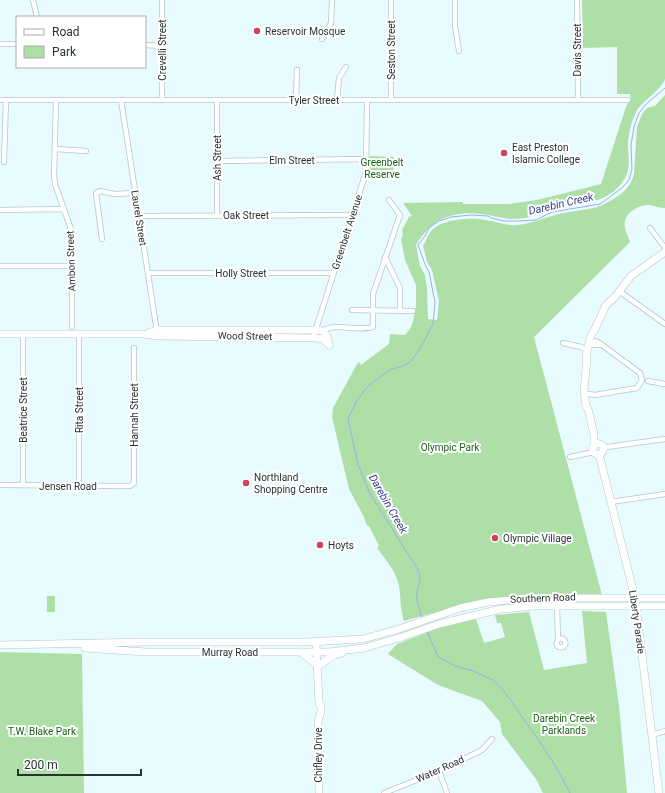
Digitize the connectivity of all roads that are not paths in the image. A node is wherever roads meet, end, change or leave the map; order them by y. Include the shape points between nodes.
1 (34, 0) edge
2 (162, 0) edge
3 (332, 0) edge
4 (391, 0) edge
5 (455, 0) edge
6 (577, 0) edge
7 (37, 16) edge
8 (322, 39) dead end
9 (0, 44) edge
10 (16, 44) edge
11 (146, 46) edge
12 (162, 46) junction
13 (459, 51) dead end
14 (346, 67) dead end
15 (296, 70) dead end
16 (0, 100) edge
17 (6, 100) junction
18 (56, 100) junction
19 (120, 100) junction
20 (162, 100) junction
21 (217, 100) junction
22 (296, 100) junction
23 (338, 100) junction
24 (367, 100) junction
25 (391, 100) junction
26 (578, 100) junction
27 (628, 100) dead end
28 (55, 149) junction
29 (86, 151) dead end
30 (217, 160) junction
31 (366, 160) junction
32 (4, 162) dead end
33 (135, 193) junction
34 (389, 200) dead end
35 (0, 210) edge
36 (64, 210) junction
37 (217, 215) junction
38 (138, 216) junction
39 (353, 216) junction
40 (650, 228) dead end
41 (102, 238) dead end
42 (665, 248) edge
43 (665, 252) edge
44 (385, 257) junction
45 (0, 266) edge
46 (72, 266) junction
47 (148, 273) junction
48 (334, 273) junction
49 (619, 291) junction
50 (352, 310) dead end
51 (373, 311) junction
52 (400, 311) junction
53 (413, 311) dead end
54 (665, 324) edge
55 (72, 327) dead end
56 (292, 329) junction
57 (319, 330) junction
58 (157, 333) junction
59 (0, 334) edge
60 (23, 334) junction
61 (79, 334) junction
62 (296, 337) junction
63 (315, 338) junction
64 (563, 343) dead end
65 (589, 346) junction
66 (134, 348) dead end
67 (648, 382) dead end
68 (665, 384) edge
69 (587, 395) junction
70 (665, 439) edge
71 (598, 449) junction
72 (570, 456) dead end
73 (134, 483) joint
74 (0, 485) edge
75 (23, 485) junction
76 (80, 486) junction
77 (665, 494) edge
78 (611, 502) junction
79 (635, 598) junction
80 (665, 598) edge
81 (557, 606) junction
82 (635, 606) junction
83 (665, 606) edge
84 (423, 620) joint
85 (426, 628) joint
86 (399, 629) junction
87 (402, 637) junction
88 (558, 640) dead end
89 (146, 642) junction
90 (316, 642) junction
91 (0, 645) edge
92 (31, 646) junction
93 (350, 649) junction
94 (146, 652) junction
95 (301, 652) junction
96 (317, 652) junction
97 (318, 666) junction
98 (665, 731) edge
99 (652, 734) junction
100 (492, 739) dead end
101 (438, 771) junction
102 (318, 793) edge
103 (384, 793) edge
104 (448, 793) edge
105 (659, 793) edge

1 - 7 street
2 - 12 street, Crevelli Street
3 - 8 street via 331,23
4 - 25 street, Seston Street
5 - 13 street via 455,26
6 - 26 street, Davis Street
9 - 10 street
11 - 12 street
12 - 20 street, Crevelli Street
14 - 23 street via 339,78
15 - 22 street
16 - 17 street, Tyler Street
17 - 18 street, Tyler Street
17 - 32 street
18 - 19 street, Tyler Street
18 - 28 street, Ambon Street
19 - 20 street, Tyler Street
19 - 33 street, Laurel Street
20 - 21 street, Tyler Street
21 - 22 street, Tyler Street
21 - 30 street, Ash Street
22 - 23 street, Tyler Street
23 - 24 street, Tyler Street
24 - 25 street, Tyler Street
24 - 31 street, Greenbelt Avenue
25 - 26 street, Tyler Street
26 - 27 street, Tyler Street
28 - 29 street
28 - 36 street, Ambon Street via 54,176
30 - 31 street, Elm Street
30 - 37 street, Ash Street
31 - 39 street, Greenbelt Avenue via 366,172
33 - 38 street, Laurel Street
33 - 41 street via 115,194 100,190 96,193
34 - 44 street via 400,215
35 - 36 street
36 - 46 street, Ambon Street via 72,232
37 - 38 street, Oak Street
37 - 39 street, Oak Street
38 - 47 street, Laurel Street
39 - 48 street, Greenbelt Avenue
40 - 42 street
43 - 49 main road, Liberty Parade via 633,274
44 - 51 street via 373,294
44 - 52 street via 400,288
45 - 46 street
46 - 55 street, Ambon Street
47 - 48 street, Holly Street
47 - 58 street, Laurel Street
48 - 57 street, Greenbelt Avenue
49 - 54 street
49 - 65 main road, Liberty Parade via 605,308 592,332
50 - 51 street
51 - 52 street
51 - 57 street, Wood Street via 373,327
52 - 53 street
56 - 57 main road, Wood Street
56 - 58 main road, Wood Street
56 - 62 main road
57 - 63 main road
57 - 63 main road, Wood Street via 327,336 328,345 323,339
58 - 61 main road, Wood Street
58 - 62 main road, Wood Street
59 - 60 main road, Wood Street
60 - 61 main road, Wood Street
60 - 75 street, Beatrice Street
61 - 76 street, Rita Street
62 - 63 main road, Wood Street
64 - 65 street
65 - 69 main road, Liberty Parade via 586,356
65 - 69 street via 598,342 640,373 642,380 637,388
66 - 73 street, Hannah Street
67 - 68 street
69 - 71 main road, Liberty Parade via 586,407
70 - 71 street
71 - 72 street
71 - 78 main road, Liberty Parade
73 - 76 street, Jensen Road via 130,486
74 - 75 street, Jensen Road
75 - 76 street, Jensen Road
77 - 78 street
78 - 79 main road, Liberty Parade
79 - 80 main road, Southern Road
79 - 82 main road, Liberty Parade
79 - 84 main road, Southern Road via 509,599 460,608
81 - 82 main road, Southern Road
81 - 85 main road, Southern Road via 501,609
81 - 88 street
82 - 83 main road, Southern Road
82 - 99 main road, Liberty Parade
84 - 86 main road, Murray Road
85 - 87 main road, Murray Road
86 - 87 main road
86 - 90 main road, Murray Road via 363,639
87 - 93 main road, Murray Road via 364,648
89 - 90 main road, Murray Road
89 - 92 main road, Murray Road
89 - 94 main road
90 - 96 main road, Chifley Drive
91 - 92 main road, Murray Road
92 - 94 main road, Murray Road
93 - 96 main road, Murray Road
93 - 97 main road via 334,655
94 - 95 main road, Murray Road
95 - 96 main road, Murray Road
95 - 97 main road
96 - 97 main road, Chifley Drive
97 - 102 main road, Chifley Drive via 321,706
98 - 99 street
99 - 105 main road, Liberty Parade
100 - 101 street, Water Road via 482,750
101 - 103 street, Water Road
101 - 104 street

